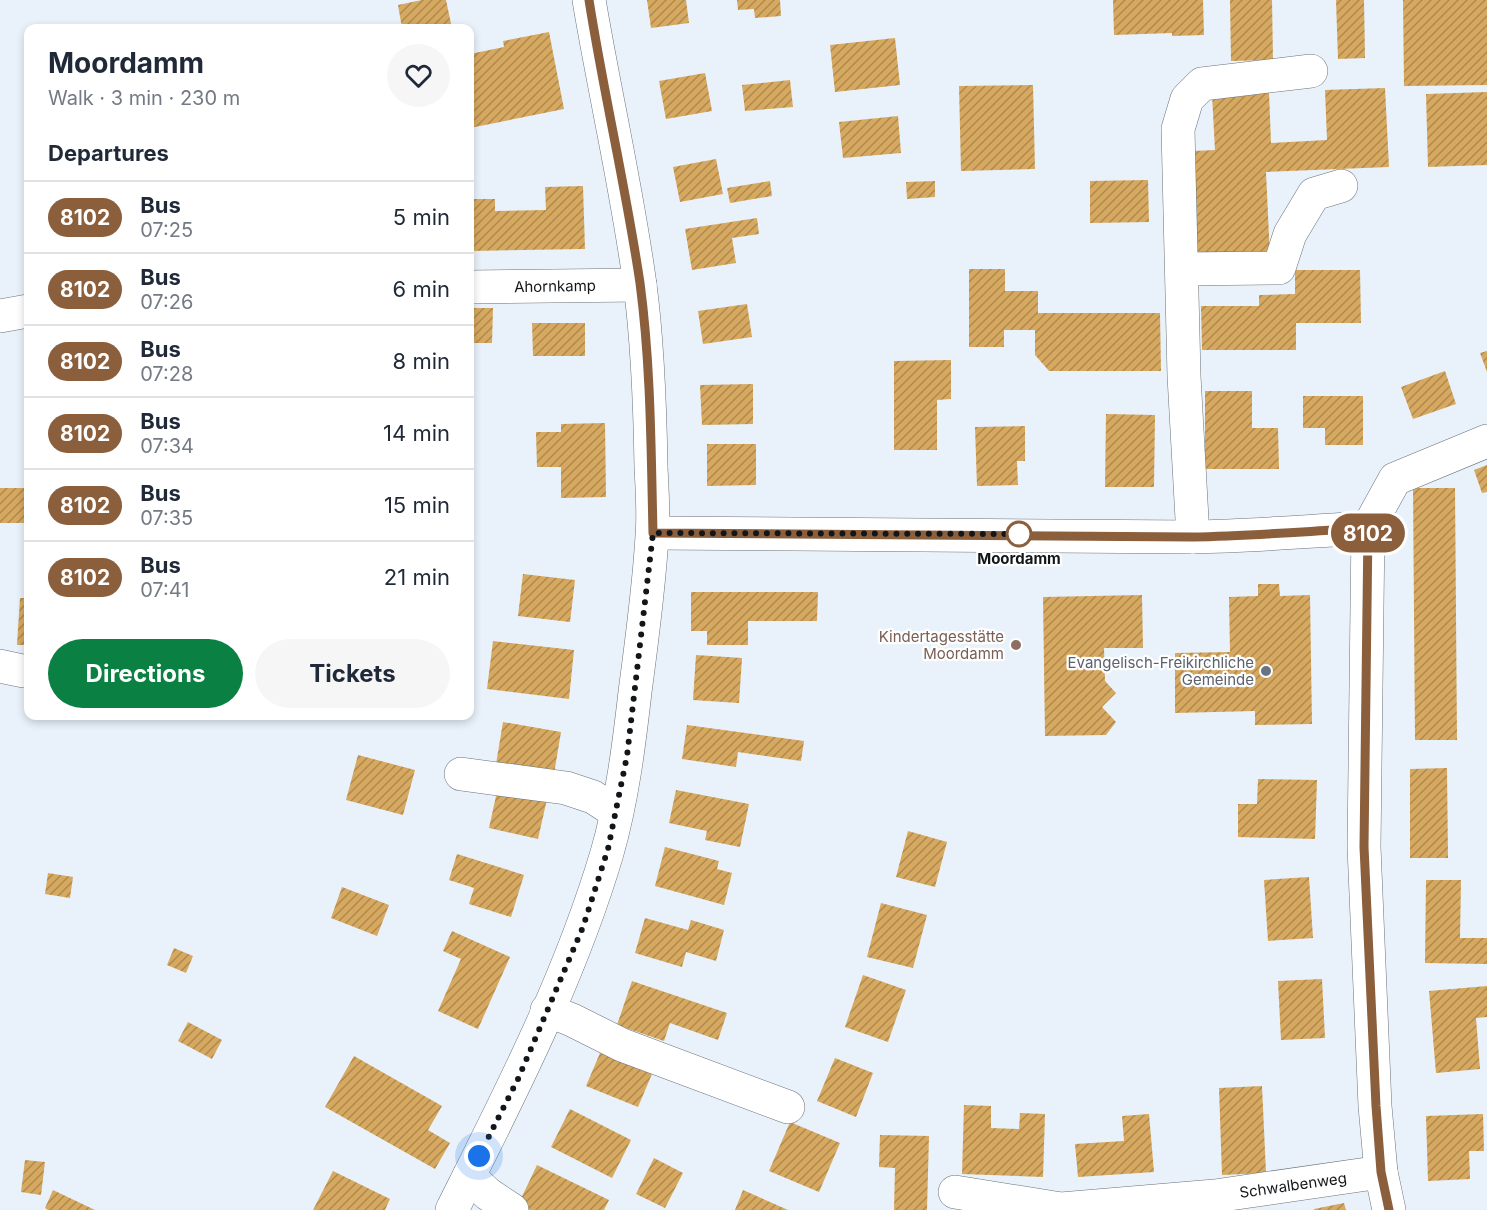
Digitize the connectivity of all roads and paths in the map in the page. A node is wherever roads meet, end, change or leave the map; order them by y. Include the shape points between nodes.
1 (589, 0) edge
2 (1311, 71) dead end
3 (1341, 186) dead end
4 (1182, 269) junction
5 (640, 285) junction
6 (474, 287) edge
7 (24, 312) edge
8 (0, 316) edge
9 (1487, 441) edge
10 (1368, 528) junction
11 (653, 533) junction
12 (1193, 537) junction
13 (461, 774) dead end
14 (616, 812) junction
15 (547, 1010) junction
16 (788, 1107) dead end
17 (1381, 1172) junction
18 (469, 1176) junction
19 (955, 1192) dead end
20 (452, 1210) edge
21 (512, 1210) edge
22 (1389, 1210) edge

1 - 5 street
2 - 4 street via 1202,84 1187,99 1178,129
3 - 4 street via 1314,194 1290,234 1280,268
4 - 12 street
5 - 6 street, Ahornkamp
5 - 11 street
7 - 8 street
9 - 10 street via 1395,479
10 - 12 street
10 - 17 street via 1364,847
11 - 12 street
11 - 14 street via 629,745
13 - 14 street via 566,788 593,797
14 - 15 street via 583,927
15 - 16 street via 622,1045
15 - 18 street via 518,1079
17 - 19 street, Schwalbenweg via 1215,1196 1061,1209
17 - 22 street
18 - 20 street
18 - 21 street

